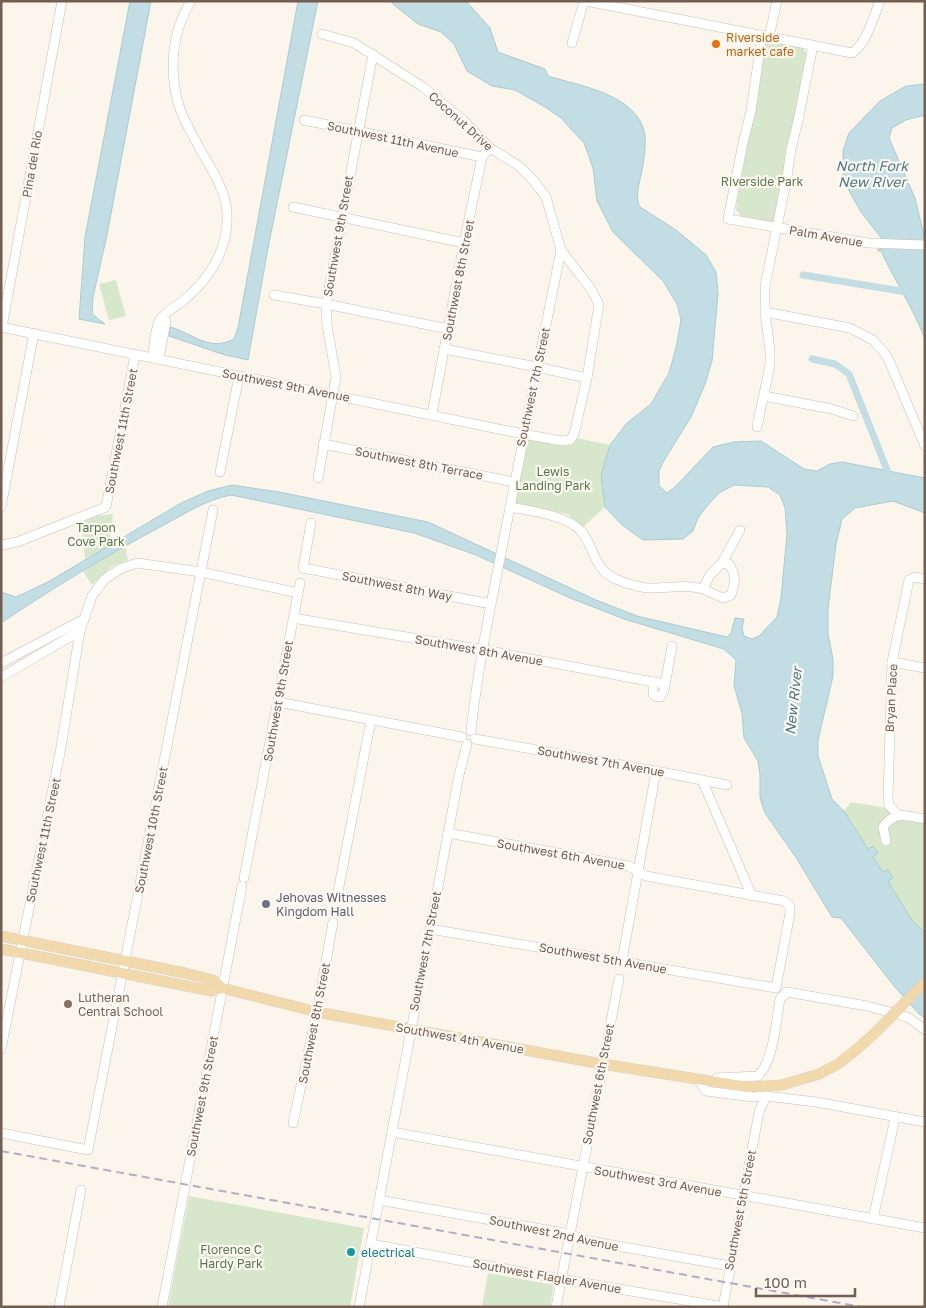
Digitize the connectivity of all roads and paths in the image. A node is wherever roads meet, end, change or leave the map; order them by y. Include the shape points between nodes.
1 (62, 1) edge
2 (192, 1) edge
3 (585, 1) edge
4 (776, 1) edge
5 (880, 1) edge
6 (322, 34) dead end
7 (766, 36) junction
8 (572, 43) dead end
9 (813, 45) junction
10 (373, 54) junction
11 (304, 120) dead end
12 (358, 132) junction
13 (490, 148) junction
14 (482, 157) junction
15 (293, 207) dead end
16 (341, 218) junction
17 (777, 228) junction
18 (464, 243) junction
19 (925, 246) edge
20 (561, 250) junction
21 (274, 295) dead end
22 (326, 304) junction
23 (765, 312) junction
24 (2, 327) edge
25 (448, 329) junction
26 (34, 333) junction
27 (444, 349) junction
28 (135, 355) junction
29 (155, 358) junction
30 (537, 367) junction
31 (239, 376) junction
32 (586, 378) junction
33 (333, 395) junction
34 (764, 396) junction
35 (432, 414) junction
36 (853, 416) dead end
37 (757, 427) dead end
38 (523, 434) junction
39 (570, 440) joint
40 (323, 444) junction
41 (925, 446) edge
42 (220, 472) dead end
43 (318, 478) dead end
44 (514, 482) junction
45 (1, 507) edge
46 (510, 507) junction
47 (213, 510) dead end
48 (312, 523) dead end
49 (740, 530) dead end
50 (1, 545) edge
51 (722, 563) junction
52 (201, 572) junction
53 (925, 579) edge
54 (300, 583) dead end
55 (702, 589) junction
56 (298, 593) junction
57 (491, 604) junction
58 (293, 618) junction
59 (84, 619) junction
60 (80, 631) junction
61 (672, 646) dead end
62 (484, 650) junction
63 (892, 662) junction
64 (1, 663) edge
65 (925, 668) edge
66 (1, 677) edge
67 (653, 682) junction
68 (664, 684) junction
69 (278, 702) junction
70 (371, 720) junction
71 (469, 738) junction
72 (656, 771) junction
73 (702, 780) junction
74 (727, 785) dead end
75 (898, 815) junction
76 (925, 819) edge
77 (448, 834) junction
78 (886, 841) dead end
79 (638, 871) junction
80 (752, 896) junction
81 (336, 897) dead end
82 (333, 922) dead end
83 (430, 929) junction
84 (1, 936) edge
85 (22, 940) junction
86 (1, 949) edge
87 (19, 952) junction
88 (126, 961) junction
89 (622, 961) junction
90 (123, 972) junction
91 (619, 979) dead end
92 (925, 982) edge
93 (222, 988) junction
94 (776, 988) joint
95 (317, 1012) junction
96 (411, 1029) junction
97 (925, 1030) edge
98 (1, 1049) edge
99 (602, 1064) junction
100 (699, 1080) junction
101 (712, 1082) junction
102 (766, 1096) junction
103 (753, 1097) junction
104 (759, 1112) junction
105 (895, 1118) junction
106 (925, 1122) edge
107 (293, 1123) dead end
108 (392, 1132) junction
109 (1, 1133) edge
110 (582, 1167) junction
111 (81, 1190) dead end
112 (742, 1196) junction
113 (379, 1200) junction
114 (874, 1219) junction
115 (925, 1228) edge
116 (570, 1234) junction
117 (371, 1244) junction
118 (730, 1266) junction
119 (561, 1279) junction
120 (60, 1307) edge
121 (162, 1307) edge
122 (359, 1307) edge
123 (556, 1307) edge
124 (723, 1307) edge

1 - 24 street, Pina del Rio
2 - 29 street via 178,28 173,80 187,125 223,195 227,228 223,247 208,276 164,316 166,322
3 - 7 street
3 - 8 street
4 - 7 street
5 - 9 street via 857,49 852,52
6 - 10 street, Coconut Drive via 354,43
7 - 9 street
7 - 17 street, Palm Avenue via 728,219
9 - 17 street
10 - 12 street, Southwest 9th Street
10 - 13 street, Coconut Drive via 423,87
11 - 12 street, Southwest 11th Avenue
12 - 14 street, Southwest 11th Avenue
12 - 16 street, Southwest 9th Street
13 - 14 street, Southwest 8th Street
13 - 20 street, Coconut Drive via 519,166 546,197
14 - 18 street, Southwest 8th Street
15 - 16 street
16 - 18 street
16 - 22 street, Southwest 9th Street
17 - 19 street, Palm Avenue via 868,244
17 - 23 street via 765,286
18 - 25 street, Southwest 8th Street
20 - 30 street, Southwest 7th Street
20 - 32 street, Coconut Drive via 599,304
21 - 22 street
22 - 25 street
22 - 33 street, Southwest 9th Street via 336,377
23 - 34 street via 770,364
23 - 41 street via 850,328 873,340 887,356
24 - 26 street, Southwest 9th Avenue
25 - 27 street, Southwest 8th Street
26 - 28 street, Southwest 9th Avenue
26 - 45 street
27 - 30 street
27 - 35 street, Southwest 8th Street
28 - 29 street, Southwest 9th Avenue
28 - 50 street, Southwest 11th Street via 106,507 17,542
29 - 31 street, Southwest 9th Avenue
30 - 32 street
30 - 38 street, Southwest 7th Street
31 - 33 street, Southwest 9th Avenue
31 - 42 street
32 - 39 street, Coconut Drive
33 - 35 street, Southwest 9th Avenue
33 - 40 street, Southwest 9th Street
34 - 36 street
34 - 37 street
35 - 38 street, Southwest 9th Avenue
38 - 39 street, Southwest 9th Avenue
38 - 44 street, Southwest 7th Street
40 - 43 street, Southwest 9th Street
40 - 44 street, Southwest 8th Terrace
44 - 46 street, Southwest 7th Street
46 - 55 street via 564,519 581,531 601,570 616,580 651,589 690,585
46 - 57 street, Southwest 7th Street
47 - 52 street, Southwest 10th Street
48 - 57 street, Southwest 8th Way via 303,568
49 - 51 street
51 - 55 street
51 - 55 street via 729,564 735,574 732,595 723,598
52 - 56 street
52 - 59 street via 137,563 120,569 104,579 92,596
52 - 88 street, Southwest 10th Street
53 - 63 street, Bryan Place via 915,577 909,580
54 - 56 street, Southwest 9th Street
56 - 58 street, Southwest 9th Street
57 - 62 street, Southwest 7th Street
58 - 62 street, Southwest 8th Avenue
58 - 69 street, Southwest 9th Street
59 - 60 street
59 - 64 street
60 - 66 street
60 - 85 street, Southwest 11th Street via 60,754
61 - 68 street
62 - 67 street, Southwest 8th Avenue
62 - 71 street, Southwest 7th Street
63 - 65 street
63 - 75 street, Bryan Place via 888,798
67 - 68 street, Southwest 8th Avenue
67 - 68 street via 652,694 658,697 664,693
69 - 70 street, Southwest 7th Avenue
69 - 93 street, Southwest 9th Street
70 - 71 street, Southwest 7th Avenue
70 - 81 street
71 - 72 street, Southwest 7th Avenue
71 - 77 street, Southwest 7th Street via 458,775
72 - 73 street, Southwest 7th Avenue
72 - 79 street
73 - 74 street, Southwest 7th Avenue
73 - 80 street
75 - 76 street
75 - 78 street via 883,827
77 - 79 street, Southwest 6th Avenue via 629,866
77 - 83 street, Southwest 7th Street
79 - 80 street, Southwest 6th Avenue via 646,876
79 - 89 street
80 - 94 street, Southwest 6th Avenue via 784,901 790,906
82 - 95 street, Southwest 8th Street
83 - 89 street, Southwest 5th Avenue
83 - 96 street, Southwest 7th Street
84 - 85 main road, Southwest 4th Avenue
85 - 87 street, Southwest 11th Street
85 - 88 main road, Southwest 4th Avenue
86 - 87 main road, Southwest 4th Avenue
87 - 90 main road, Southwest 4th Avenue
87 - 98 street, Southwest 11th Street
88 - 90 street, Southwest 10th Street
88 - 93 main road, Southwest 4th Avenue via 213,980
89 - 94 street, Southwest 5th Avenue
90 - 93 main road, Southwest 4th Avenue via 212,991
90 - 109 street, Southwest 10th Street via 88,1150
91 - 99 street, Southwest 6th Street
92 - 101 main road, Southwest 4th Avenue, bridge via 856,1050 820,1074 765,1087
93 - 95 main road, Southwest 4th Avenue
93 - 121 street, Southwest 9th Street
95 - 96 main road, Southwest 4th Avenue
95 - 107 street, Southwest 8th Street
96 - 99 main road, Southwest 4th Avenue
96 - 108 street, Southwest 7th Street
97 - 101 street via 897,1014 787,992 780,999 763,1072 758,1076 717,1078
99 - 100 main road, Southwest 4th Avenue
99 - 110 street, Southwest 6th Street
100 - 101 main road, Southwest 4th Avenue
100 - 103 street, Southwest 4th Avenue via 706,1091
102 - 103 street, Southwest 4th Avenue
102 - 104 street, Southwest 5th Street
102 - 105 street, Southwest 4th Avenue
103 - 104 street
104 - 112 street, Southwest 5th Street
105 - 106 street, Southwest 4th Avenue
105 - 114 street
108 - 110 street, Southwest 3rd Avenue
108 - 113 street, Southwest 7th Street
110 - 112 street, Southwest 3rd Avenue
110 - 116 street, Southwest 6th Street
111 - 120 street
112 - 114 street, Southwest 3rd Avenue
112 - 118 street, Southwest 5th Street
113 - 116 street, Southwest 2nd Avenue
113 - 117 street, Southwest 7th Street
114 - 115 street, Southwest 3rd Avenue
116 - 118 street, Southwest 2nd Avenue via 584,1240
116 - 119 street, Southwest 6th Street
117 - 119 street, Southwest Flagler Avenue
117 - 122 street, Southwest 7th Street
118 - 124 street, Southwest 5th Street
119 - 123 street, Southwest 6th Street
119 - 124 street, Southwest Flagler Avenue

